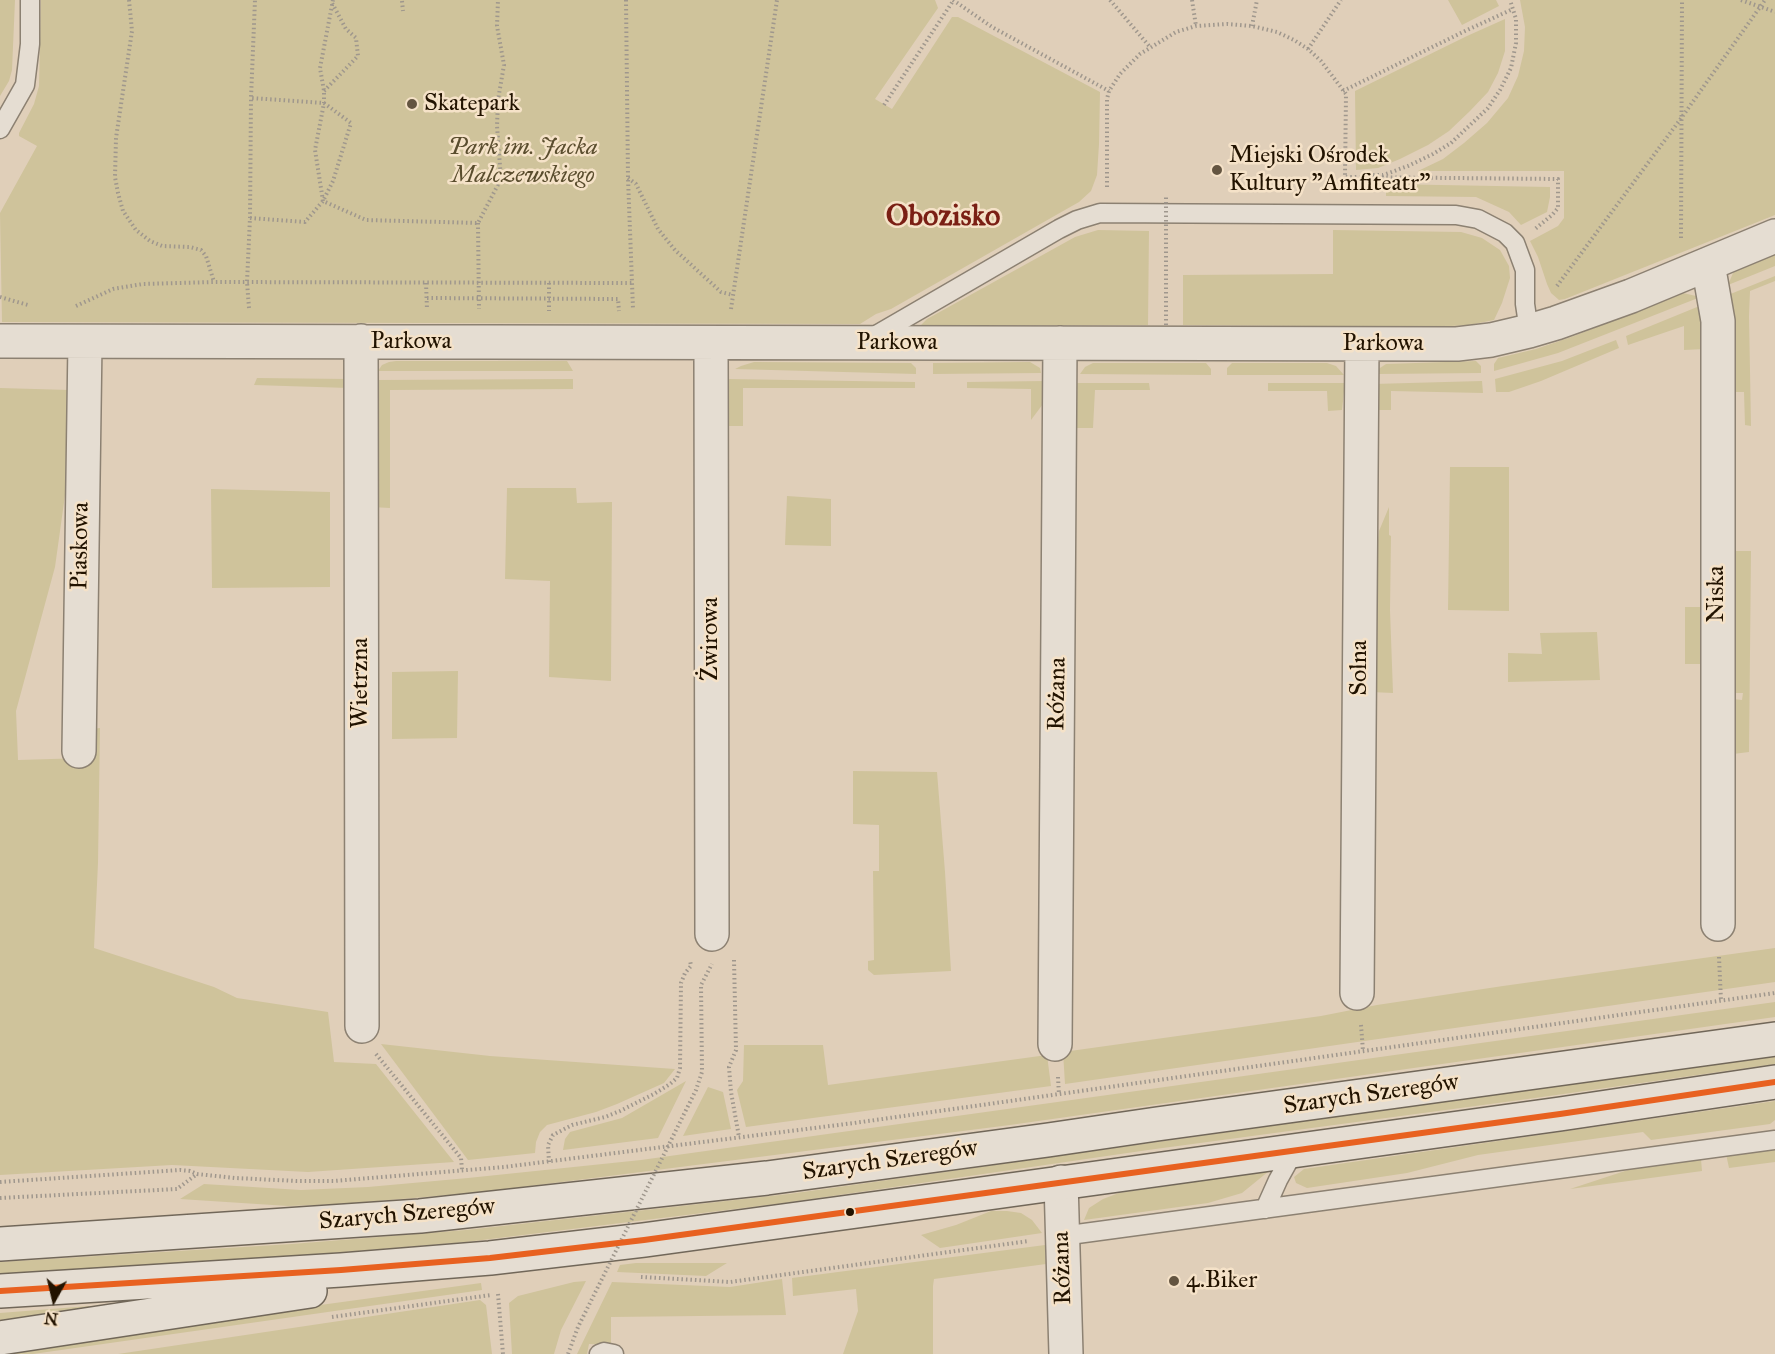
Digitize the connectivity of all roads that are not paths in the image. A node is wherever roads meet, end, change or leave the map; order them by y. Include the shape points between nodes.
1 (30, 0) edge
2 (0, 129) edge
3 (1775, 236) edge
4 (1694, 270) junction
5 (1527, 318) junction
6 (0, 341) edge
7 (361, 341) junction
8 (85, 342) junction
9 (711, 343) junction
10 (861, 343) junction
11 (1060, 343) junction
12 (1362, 344) junction
13 (79, 751) dead end
14 (1718, 924) road end
15 (712, 953) road end
16 (1357, 993) dead end
17 (362, 1026) road end
18 (1775, 1039) edge
19 (1056, 1059) road end
20 (1775, 1082) edge
21 (1775, 1140) edge
22 (1299, 1150) junction
23 (1061, 1182) junction
24 (1265, 1209) junction
25 (1062, 1236) junction
26 (0, 1244) edge
27 (490, 1258) junction
28 (0, 1291) edge
29 (0, 1338) edge
30 (599, 1354) edge
31 (614, 1354) edge
32 (1066, 1354) edge

1 - 2 lane via 25,85
3 - 4 street, Parkowa
4 - 5 street, Parkowa via 1601,307
4 - 14 street, Niska via 1718,321
5 - 10 lane via 1525,270 1515,243 1478,219 1456,215 1100,213 1059,229
5 - 12 street, Parkowa via 1491,340
6 - 8 street, Parkowa
7 - 8 street, Parkowa
7 - 9 street, Parkowa
7 - 17 street, Wietrzna
8 - 13 street, Piaskowa
9 - 10 street, Parkowa
9 - 15 street, Żwirowa
10 - 11 street, Parkowa
11 - 12 street, Parkowa
11 - 19 street, Różana
12 - 16 street, Solna
18 - 26 street, Szarych Szeregów via 744,1180 420,1215
20 - 22 street, Szarych Szeregów
21 - 24 lane
22 - 23 street, Szarych Szeregów
22 - 24 lane via 1288,1162
23 - 25 street, Różana
23 - 27 street, Szarych Szeregów
24 - 25 lane
25 - 32 street, Różana
27 - 28 street, Szarych Szeregów
27 - 29 street via 321,1289
30 - 31 lane

